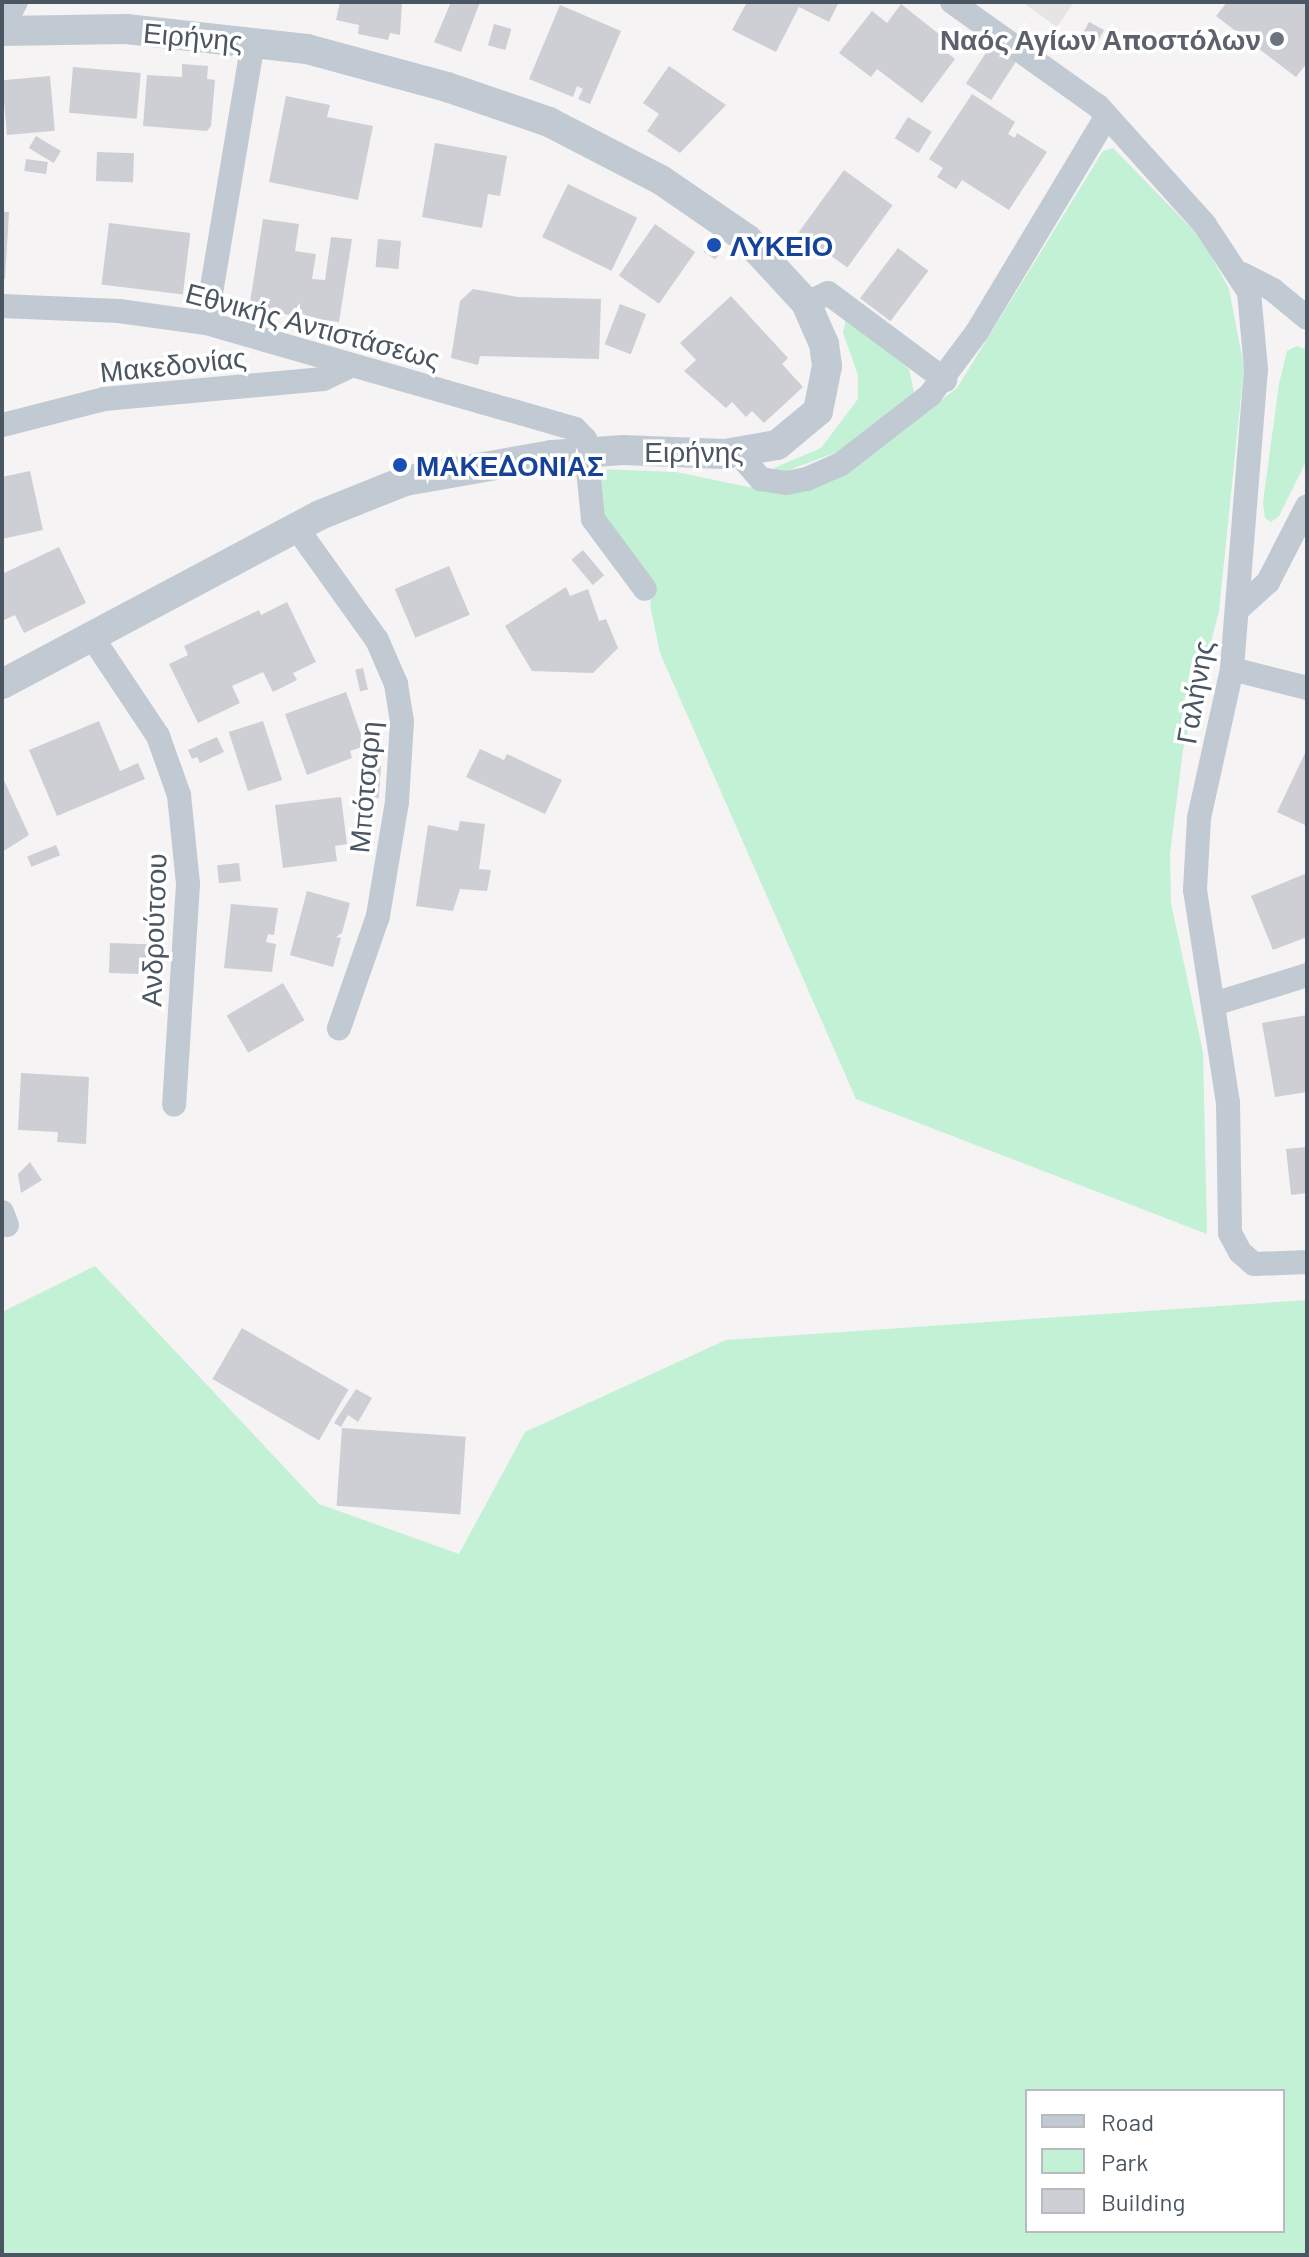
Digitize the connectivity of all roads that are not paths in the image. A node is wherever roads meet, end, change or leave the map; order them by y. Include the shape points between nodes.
1 (16, 2) edge
2 (952, 2) edge
3 (2, 30) edge
4 (253, 41) junction
5 (1107, 116) junction
6 (1242, 274) junction
7 (806, 303) junction
8 (2, 306) edge
9 (1307, 318) edge
10 (206, 323) junction
11 (349, 367) junction
12 (945, 380) junction
13 (2, 425) edge
14 (586, 453) junction
15 (738, 453) junction
16 (1307, 506) edge
17 (296, 527) junction
18 (645, 589) dead end
19 (1237, 610) junction
20 (92, 637) junction
21 (1232, 669) junction
22 (2, 684) edge
23 (1307, 688) edge
24 (1307, 975) edge
25 (1214, 1004) junction
26 (339, 1028) dead end
27 (174, 1105) dead end
28 (1307, 1262) edge

1 - 3 street
2 - 5 street, Γαλήνης via 1065,78
3 - 4 street, Ειρήνης via 126,29
4 - 7 street, Ειρήνης via 391,71 563,128 661,180 730,225 783,272
4 - 10 street
5 - 6 street, Γαλήνης
5 - 12 street
6 - 9 street
6 - 19 street, Γαλήνης via 1255,315 1256,369
7 - 12 street via 828,293
7 - 15 street, Ειρήνης via 827,359 818,411 782,443
8 - 10 street, Εθνικής Αντιστάσεως via 119,311
10 - 11 street, Εθνικής Αντιστάσεως
11 - 13 street, Μακεδονίας via 323,379 104,399
11 - 14 street, Εθνικής Αντιστάσεως via 566,425 584,436
12 - 15 street via 866,447 807,479 761,479
14 - 15 street, Ειρήνης
14 - 17 street, Ειρήνης via 480,465 405,481
14 - 18 street via 593,519
16 - 19 street via 1268,582
17 - 20 street, Ειρήνης
17 - 26 street, Μπότσαρη via 377,640 392,671 402,722 397,802 378,916
19 - 21 street, Γαλήνης
20 - 22 street, Ειρήνης
20 - 27 street, Ανδρούτσου via 158,736 179,795 188,884
21 - 23 street
21 - 25 street, Γαλήνης via 1195,846 1195,890
24 - 25 street
25 - 28 street, Γαλήνης via 1228,1103 1227,1209 1232,1237 1254,1264

